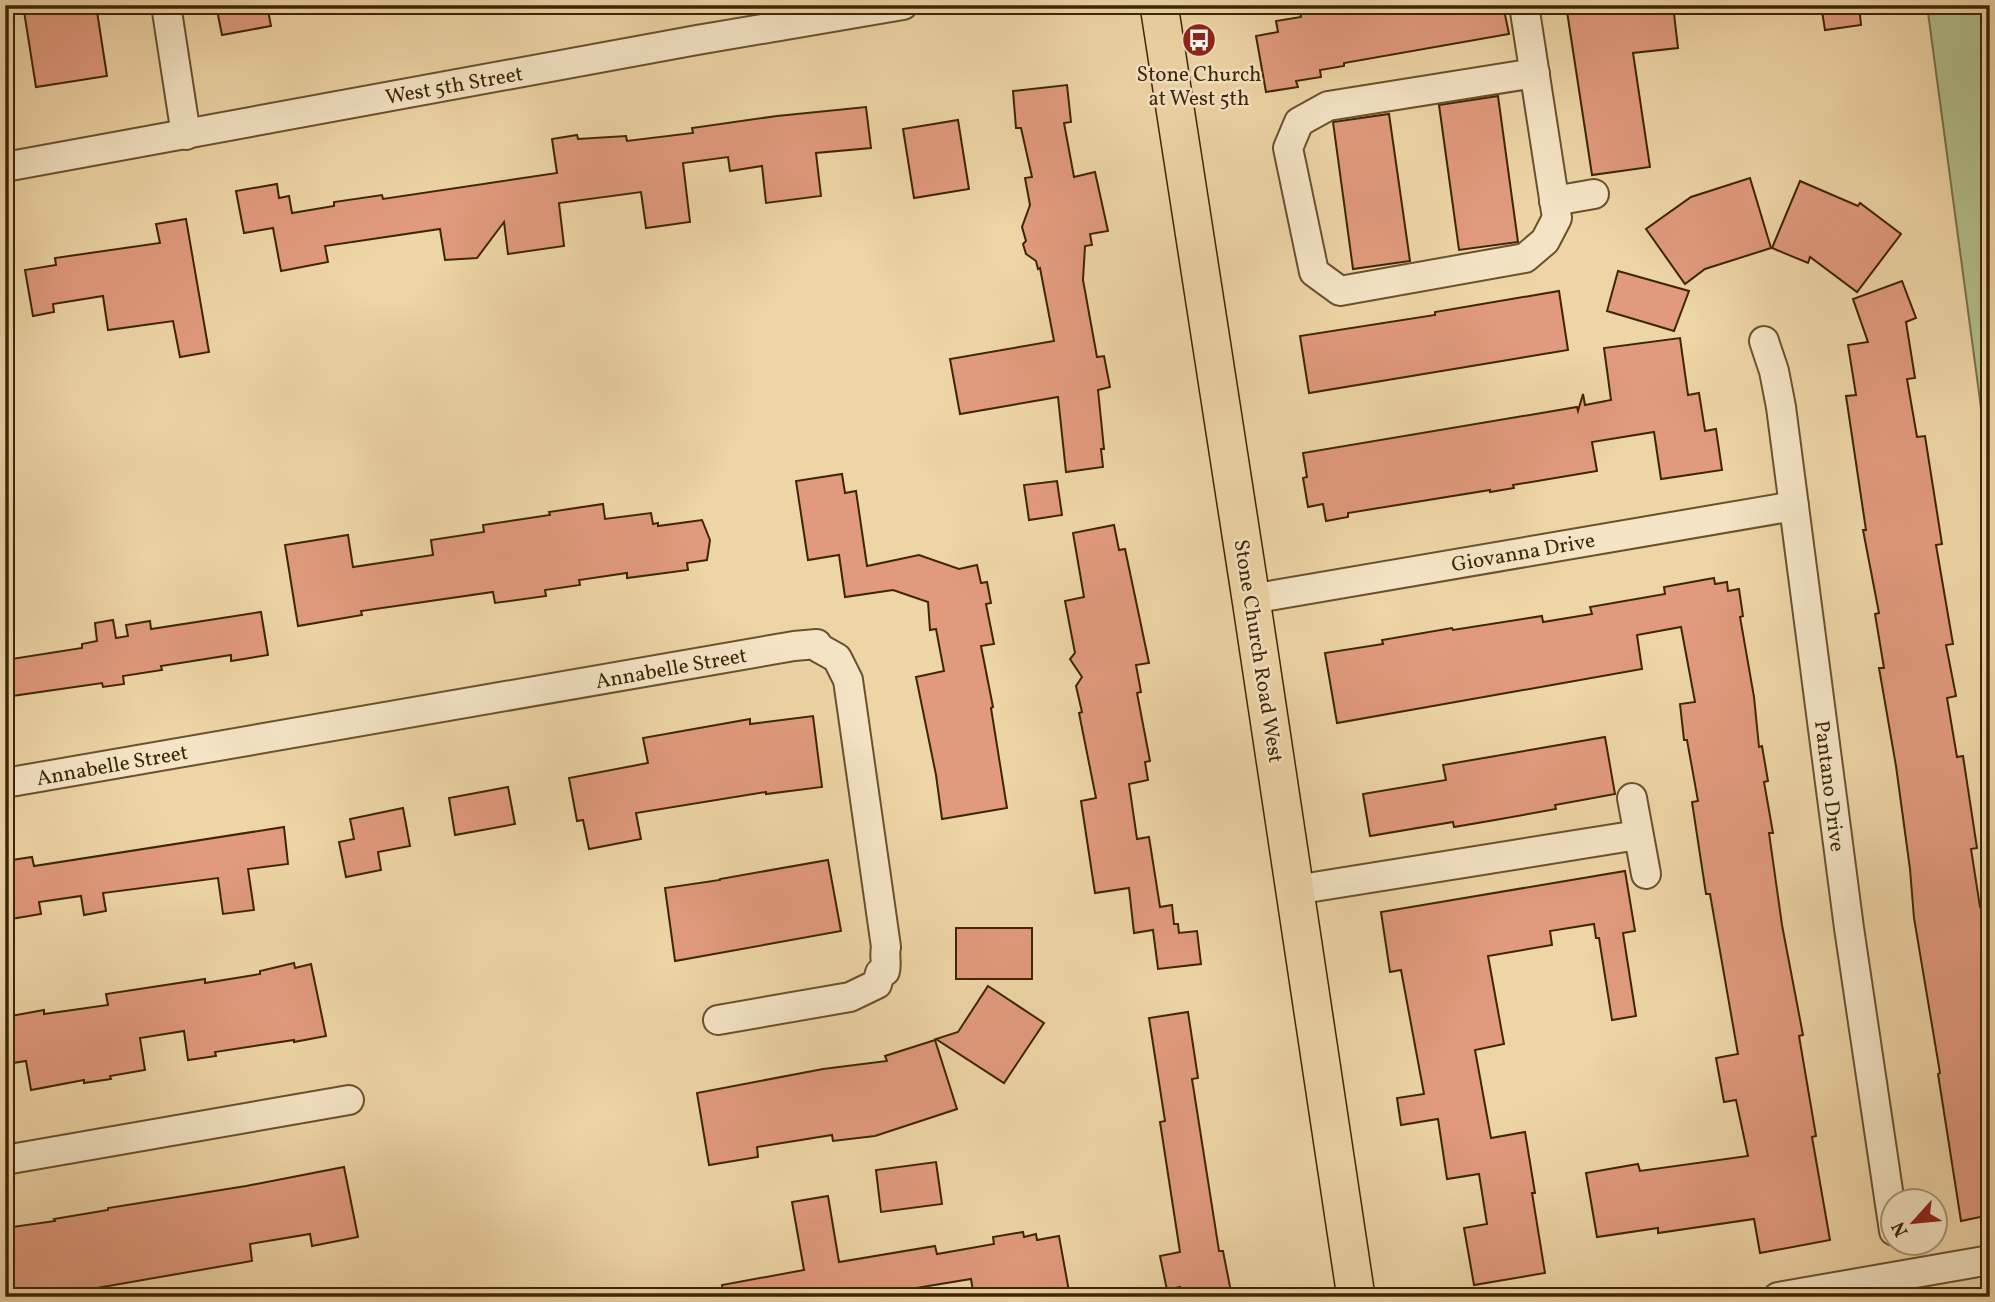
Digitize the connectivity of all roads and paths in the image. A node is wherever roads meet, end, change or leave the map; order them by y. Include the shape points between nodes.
1 (166, 5) edge
2 (902, 5) edge
3 (1160, 5) edge
4 (1524, 5) edge
5 (841, 11) edge
6 (1535, 73) junction
7 (186, 135) junction
8 (5, 167) edge
9 (1594, 194) dead end
10 (1554, 201) junction
11 (1764, 341) dead end
12 (1794, 506) junction
13 (1251, 599) junction
14 (5, 783) edge
15 (1632, 798) dead end
16 (1638, 835) junction
17 (1646, 873) dead end
18 (1295, 890) junction
19 (718, 1020) dead end
20 (349, 1100) dead end
21 (5, 1160) edge
22 (1887, 1186) edge
23 (1897, 1256) edge
24 (1990, 1260) edge
25 (1900, 1275) junction
26 (1356, 1297) edge
27 (1778, 1297) edge

1 - 7 street
2 - 5 street, West 5th Street
3 - 13 main road, Stone Church Road West
4 - 6 street
5 - 7 street, West 5th Street
6 - 10 street
6 - 10 street via 1328,106 1299,122 1288,148 1314,272 1340,291 1525,258 1545,241 1557,218
7 - 8 street, West 5th Street
9 - 10 street
11 - 12 street, Pantano Drive via 1778,388
12 - 13 street, Giovanna Drive
12 - 22 street, Pantano Drive
13 - 18 main road, Stone Church Road West
14 - 19 street, Annabelle Street via 817,644 837,658 848,680 887,966 877,984 850,998
15 - 16 street
16 - 17 street
16 - 18 street
18 - 26 main road, Stone Church Road West
20 - 21 street
23 - 25 street
24 - 25 street
25 - 27 street

